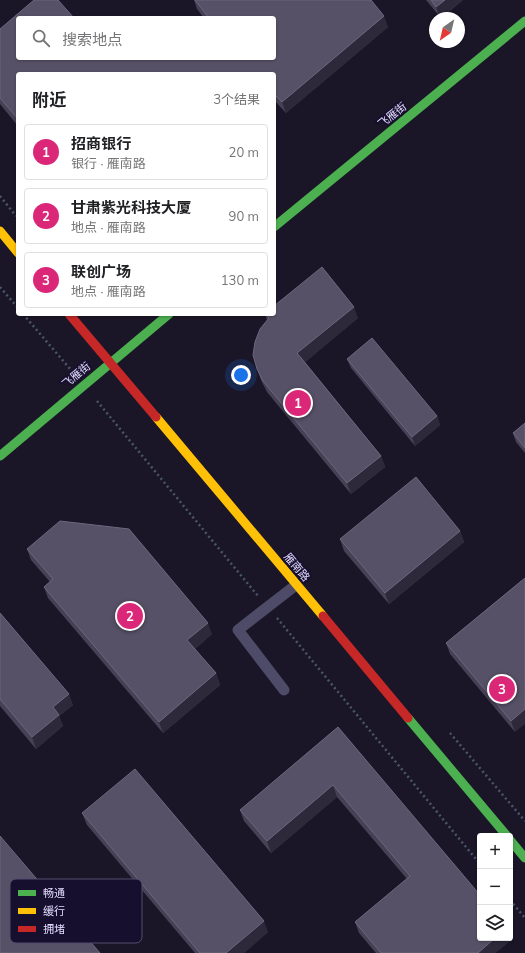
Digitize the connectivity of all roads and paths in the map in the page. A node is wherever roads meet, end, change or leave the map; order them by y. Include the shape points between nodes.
1 (525, 21) edge
2 (0, 196) edge
3 (16, 215) edge
4 (276, 225) edge
5 (0, 231) edge
6 (16, 251) edge
7 (0, 287) edge
8 (16, 306) edge
9 (25, 316) edge
10 (71, 316) edge
11 (167, 316) edge
12 (110, 363) junction
13 (83, 385) junction
14 (0, 456) edge
15 (296, 585) junction
16 (268, 607) junction
17 (284, 690) dead end
18 (504, 833) edge
19 (513, 844) edge
20 (525, 858) edge
21 (477, 860) edge
22 (513, 904) edge
23 (525, 918) edge

1 - 4 main road, 飞雁街
2 - 3 path
5 - 6 main road
7 - 8 path
9 - 13 path
10 - 12 main road, 雁南路
11 - 12 main road, 飞雁街
12 - 13 main road, 飞雁街
12 - 15 main road, 雁南路
13 - 14 main road, 飞雁街
13 - 16 path
15 - 16 lane
15 - 18 main road, 雁南路
16 - 17 lane via 238,630
16 - 21 path
19 - 20 main road
22 - 23 path

